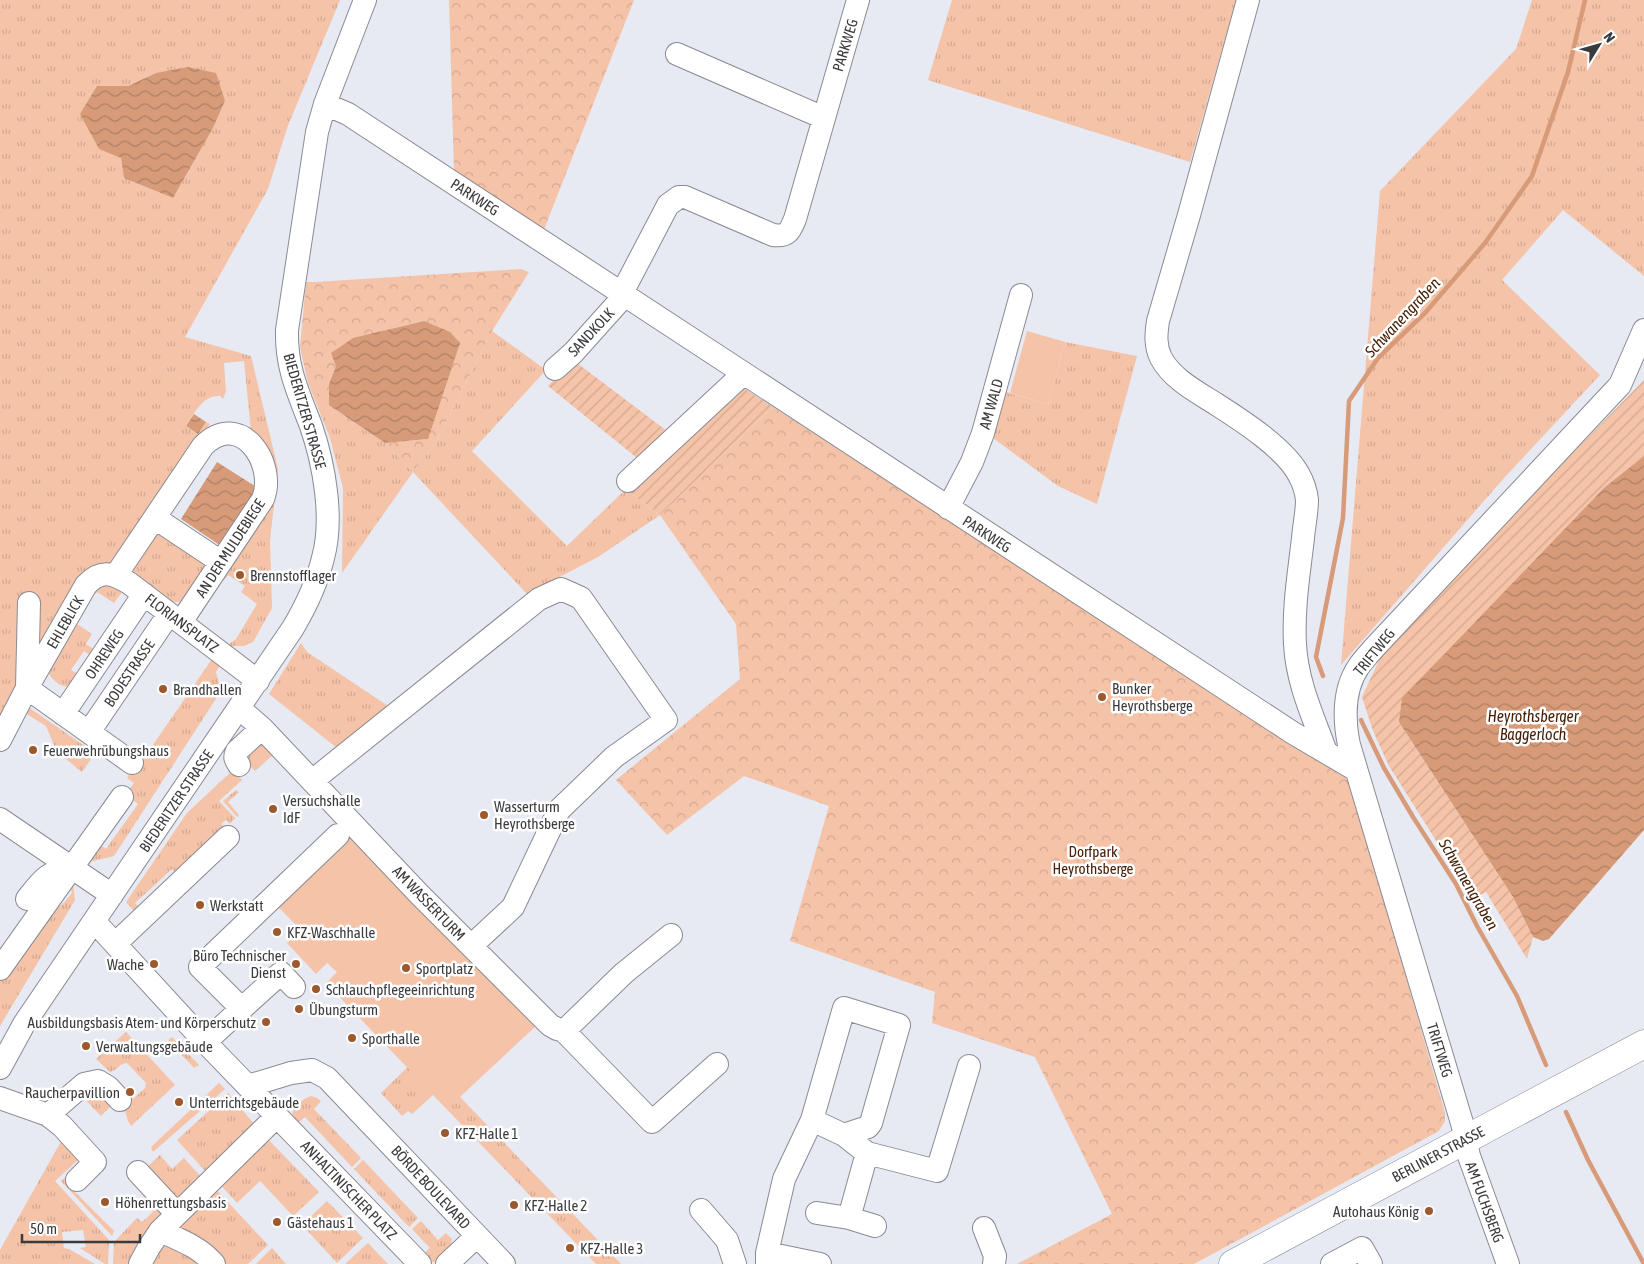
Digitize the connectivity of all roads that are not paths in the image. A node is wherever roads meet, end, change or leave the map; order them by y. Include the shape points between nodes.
1 (365, 0) edge
2 (858, 0) edge
3 (1248, 0) edge
4 (677, 54) dead end
5 (325, 104) junction
6 (824, 118) junction
7 (624, 294) junction
8 (1021, 295) dead end
9 (1644, 330) edge
10 (555, 369) dead end
11 (743, 374) junction
12 (628, 481) dead end
13 (948, 508) junction
14 (155, 518) junction
15 (221, 562) junction
16 (116, 575) junction
17 (144, 594) junction
18 (30, 603) dead end
19 (175, 618) junction
20 (253, 677) junction
21 (27, 688) junction
22 (240, 709) junction
23 (63, 714) junction
24 (262, 728) junction
25 (88, 732) junction
26 (0, 740) edge
27 (1326, 752) junction
28 (132, 763) dead end
29 (239, 765) dead end
30 (1356, 770) junction
31 (312, 781) junction
32 (122, 797) dead end
33 (0, 819) edge
34 (338, 835) dead end
35 (228, 837) dead end
36 (75, 870) junction
37 (112, 895) junction
38 (27, 899) dead end
39 (94, 922) junction
40 (671, 935) dead end
41 (471, 946) junction
42 (122, 956) junction
43 (0, 970) edge
44 (294, 987) dead end
45 (242, 1009) junction
46 (564, 1031) junction
47 (205, 1042) junction
48 (1644, 1044) edge
49 (716, 1064) dead end
50 (969, 1066) dead end
51 (0, 1068) edge
52 (248, 1086) junction
53 (0, 1098) edge
54 (120, 1100) dead end
55 (48, 1115) junction
56 (277, 1116) junction
57 (812, 1120) junction
58 (844, 1135) junction
59 (1466, 1140) junction
60 (867, 1153) junction
61 (138, 1172) dead end
62 (77, 1180) dead end
63 (701, 1210) dead end
64 (817, 1213) dead end
65 (177, 1214) junction
66 (849, 1218) junction
67 (875, 1226) dead end
68 (984, 1228) dead end
69 (160, 1231) junction
70 (477, 1236) junction
71 (767, 1258) edge
72 (1503, 1262) edge
73 (140, 1264) edge
74 (214, 1264) edge
75 (420, 1264) edge
76 (447, 1264) edge
77 (504, 1264) edge
78 (735, 1264) edge
79 (820, 1264) edge
80 (994, 1264) edge
81 (1233, 1264) edge
82 (1332, 1264) edge
83 (1371, 1264) edge

1 - 5 street, BIEDERITZER STRASSE
2 - 6 street, PARKWEG
3 - 27 street via 1158,321 1156,341 1162,359 1182,382 1269,442 1295,469 1303,485 1307,501 1296,598 1296,655 1300,682
4 - 6 street
5 - 7 street, PARKWEG via 354,118
5 - 20 street, BIEDERITZER STRASSE via 316,132 287,339 290,368 324,471 325,547 306,606 293,628
6 - 7 street, PARKWEG via 795,219 786,235 773,235 691,200 679,198 668,205
7 - 10 street, SANDKOLK
7 - 11 street, PARKWEG
8 - 13 street, AM WALD via 983,433
9 - 30 street, TRIFTWEG via 1620,385 1359,666 1348,693 1345,728
11 - 12 street
11 - 13 street, PARKWEG
13 - 27 street, PARKWEG
14 - 15 street
14 - 15 street, AN DER MULDEBIEGE via 208,440 231,432 244,438 261,458 266,493
14 - 16 street, AN DER MULDEBIEGE
15 - 19 street, AN DER MULDEBIEGE
16 - 17 street, FLORIANSPLATZ
16 - 21 street, EHLEBLICK via 107,573 86,585
17 - 19 street, FLORIANSPLATZ
17 - 23 street, OHREWEG
18 - 21 street
19 - 20 street, FLORIANSPLATZ
19 - 25 street, BODESTRASSE
20 - 22 street, BIEDERITZER STRASSE
21 - 23 street
21 - 26 street, EHLEBLICK
22 - 24 street, AM WASSERTURM
22 - 37 street, BIEDERITZER STRASSE
23 - 25 street
24 - 29 street via 237,751 235,760
24 - 31 street, AM WASSERTURM
25 - 28 street
27 - 30 street, PARKWEG
30 - 59 street, TRIFTWEG
31 - 41 street, AM WASSERTURM
31 - 41 street via 539,599 561,589 581,598 666,720 614,757 559,810 513,908
32 - 36 street
33 - 36 street
34 - 45 street via 200,967
35 - 42 street
36 - 37 street
36 - 38 street via 53,872
36 - 43 street
37 - 39 street, BIEDERITZER STRASSE
39 - 42 street, ANHALTINISCHER PLATZ
39 - 51 street, BIEDERITZER STRASSE via 24,1024
40 - 46 street via 624,973
41 - 46 street, AM WASSERTURM via 550,1025
42 - 47 street, ANHALTINISCHER PLATZ
44 - 45 street via 281,973
45 - 47 street
46 - 49 street, AM WASSERTURM via 652,1122
47 - 52 street, ANHALTINISCHER PLATZ
48 - 59 main road, BERLINER STRASSE
50 - 60 street via 937,1171
52 - 56 street, ANHALTINISCHER PLATZ
52 - 70 street, BÖRDE BOULEVARD via 312,1070 327,1078
53 - 55 street
54 - 55 street via 98,1081 84,1084
55 - 62 street via 95,1162
56 - 65 street
56 - 75 street, ANHALTINISCHER PLATZ
57 - 58 street
57 - 58 street via 844,1008 899,1025 871,1123
57 - 71 street via 784,1179
58 - 60 street
59 - 72 street, AM FUCHSBERG
59 - 81 main road, BERLINER STRASSE
60 - 66 street
61 - 65 street
63 - 78 street via 727,1240
64 - 66 street
65 - 69 street
66 - 67 street
68 - 80 street via 995,1256
69 - 73 street
69 - 74 street via 196,1247
70 - 76 street
70 - 77 street, BÖRDE BOULEVARD
71 - 79 street
82 - 83 street via 1362,1248

